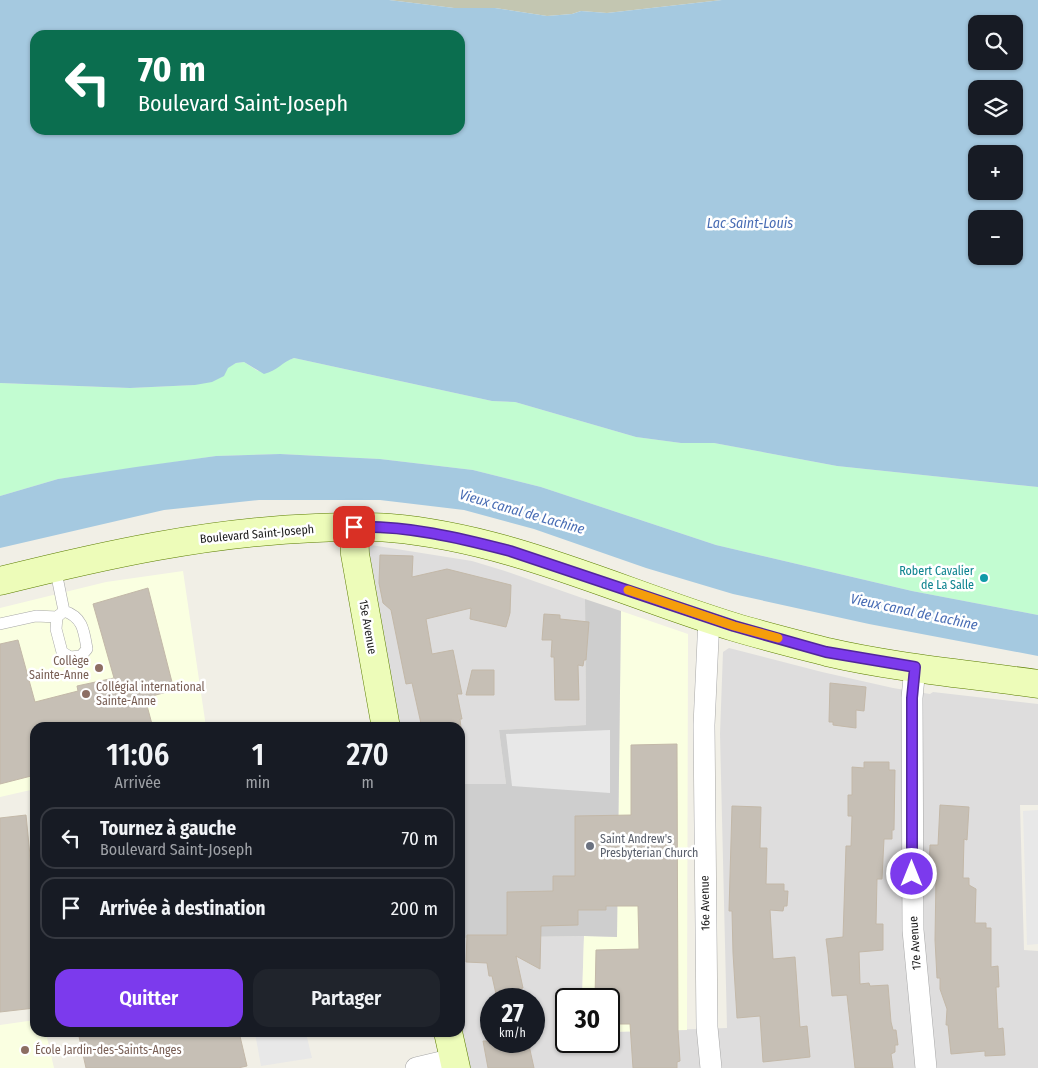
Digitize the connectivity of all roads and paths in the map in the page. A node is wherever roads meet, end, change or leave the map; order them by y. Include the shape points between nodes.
1 (354, 527) junction
2 (55, 567) junction
3 (0, 580) edge
4 (709, 618) junction
5 (0, 624) edge
6 (915, 667) junction
7 (1038, 684) edge
8 (385, 722) edge
9 (449, 1037) edge
10 (455, 1064) edge
11 (416, 1068) edge
12 (710, 1068) edge
13 (926, 1068) edge

1 - 2 street, Boulevard Saint-Joseph via 289,529 188,540
1 - 4 street, Boulevard Saint-Joseph via 417,531 475,542
1 - 8 street, 15e Avenue via 355,554
2 - 3 street, Boulevard Saint-Joseph
2 - 5 lane via 61,614
4 - 6 street, Boulevard Saint-Joseph via 826,652
4 - 12 street, 16e Avenue via 704,724
6 - 7 street, Boulevard Saint-Joseph
6 - 13 street, 17e Avenue via 912,698 913,930
9 - 10 street
10 - 11 street

